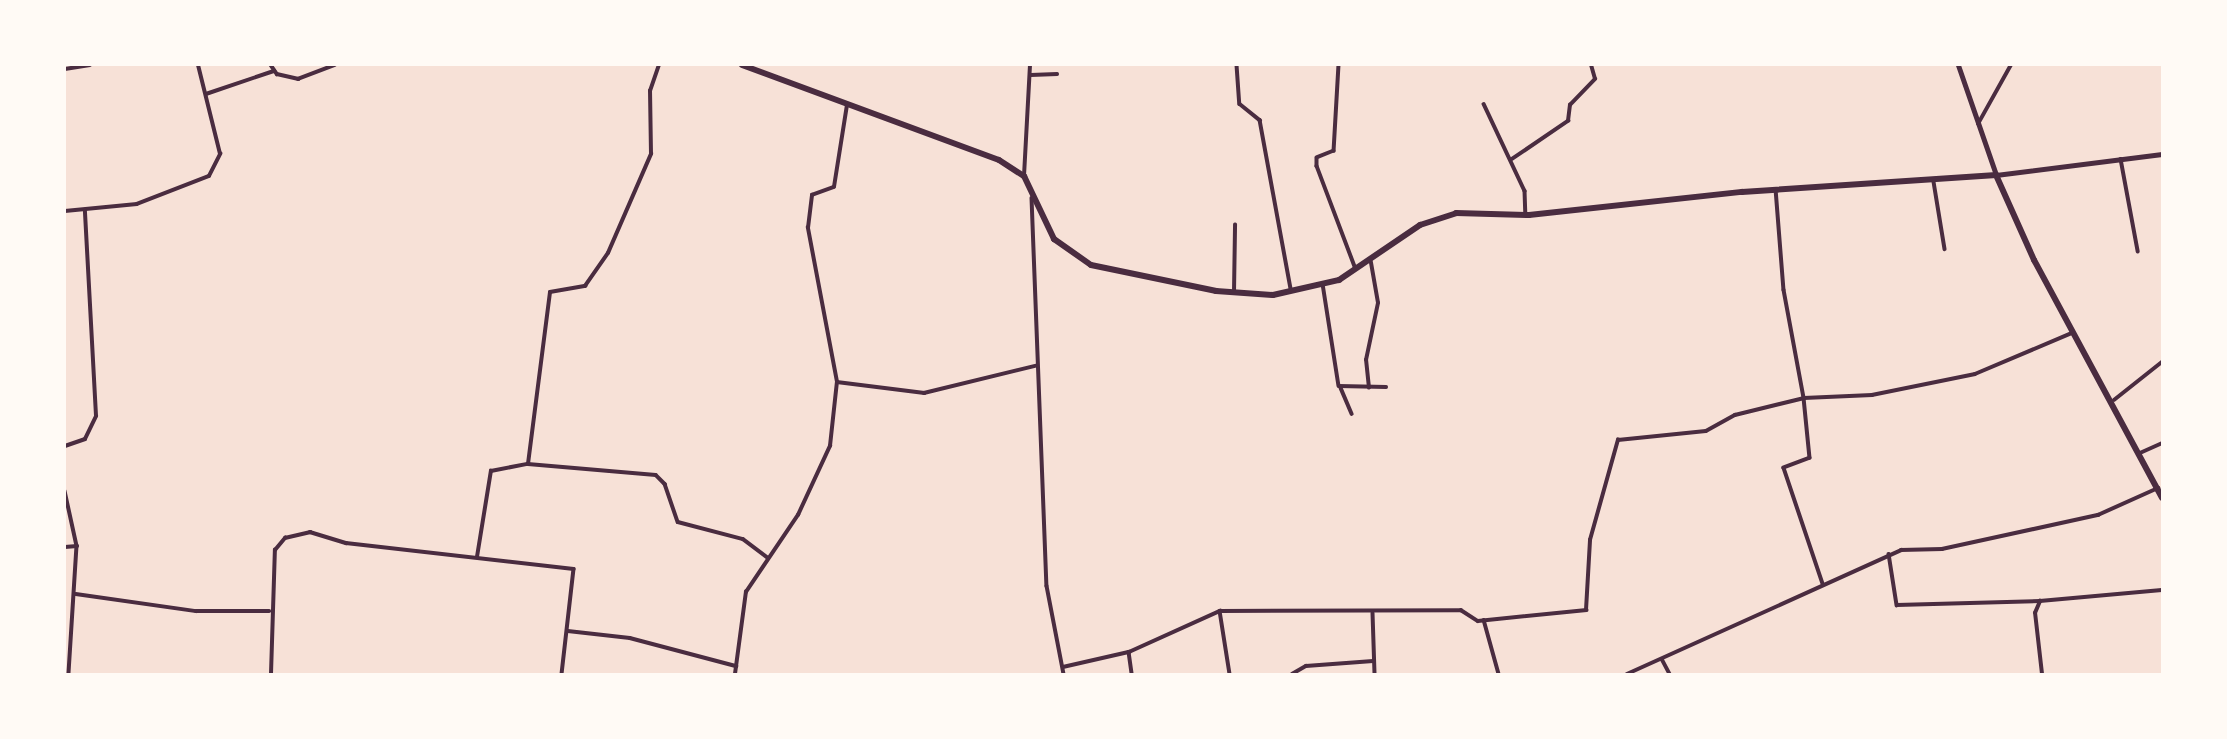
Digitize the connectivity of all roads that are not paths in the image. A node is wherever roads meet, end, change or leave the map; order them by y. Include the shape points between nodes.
1 (90, 65) edge
2 (198, 65) edge
3 (271, 65) edge
4 (334, 65) edge
5 (659, 65) edge
6 (742, 65) edge
7 (1030, 65) edge
8 (1237, 65) edge
9 (1339, 65) edge
10 (1591, 65) edge
11 (1958, 65) edge
12 (2011, 65) edge
13 (65, 69) edge
14 (274, 71) junction
15 (1056, 74) dead end
16 (1031, 75) junction
17 (205, 94) junction
18 (848, 104) junction
19 (1484, 104) dead end
20 (1977, 124) junction
21 (2162, 154) edge
22 (1512, 159) junction
23 (2120, 159) junction
24 (1996, 175) junction
25 (1024, 176) junction
26 (1934, 182) junction
27 (1032, 188) junction
28 (1776, 189) junction
29 (85, 210) junction
30 (65, 211) edge
31 (1527, 215) junction
32 (1235, 225) dead end
33 (1945, 248) dead end
34 (2137, 251) dead end
35 (1371, 263) junction
36 (1357, 271) junction
37 (1323, 284) junction
38 (1234, 292) junction
39 (1291, 292) junction
40 (2073, 332) junction
41 (2162, 362) edge
42 (1035, 366) junction
43 (837, 382) junction
44 (1385, 387) dead end
45 (1340, 388) junction
46 (1369, 388) junction
47 (1804, 398) junction
48 (2114, 400) junction
49 (1352, 414) dead end
50 (2162, 443) edge
51 (65, 446) edge
52 (2140, 453) junction
53 (528, 464) junction
54 (2158, 488) junction
55 (65, 491) edge
56 (2162, 498) edge
57 (77, 546) junction
58 (65, 547) edge
59 (1889, 554) junction
60 (477, 557) junction
61 (768, 558) junction
62 (1823, 584) junction
63 (2162, 590) edge
64 (76, 594) junction
65 (2040, 601) junction
66 (270, 611) junction
67 (1220, 611) junction
68 (1373, 613) junction
69 (1484, 620) junction
70 (568, 631) junction
71 (1129, 652) junction
72 (1662, 659) junction
73 (1373, 661) junction
74 (736, 666) junction
75 (1063, 667) junction
76 (69, 674) edge
77 (271, 674) edge
78 (562, 674) edge
79 (735, 674) edge
80 (1064, 674) edge
81 (1132, 674) edge
82 (1230, 674) edge
83 (1292, 674) edge
84 (1375, 674) edge
85 (1499, 674) edge
86 (1627, 674) edge
87 (1670, 674) edge
88 (2042, 674) edge

1 - 13 street
2 - 17 street
3 - 14 street
4 - 14 street via 304,79
5 - 53 street via 650,91 651,154 608,253 584,286 550,292
6 - 18 main road
7 - 16 street
8 - 39 street via 1240,104 1260,120
9 - 36 street via 1334,150 1317,158 1317,166
10 - 22 street via 1595,79 1570,105 1568,121
11 - 20 main road
12 - 20 street
14 - 17 street
15 - 16 street
16 - 25 street
17 - 29 street via 220,154 209,176 172,195
18 - 25 main road via 990,156
18 - 43 street via 834,187 812,195 808,228
19 - 22 street
20 - 24 main road
21 - 23 street
22 - 31 street via 1526,196
23 - 24 street
23 - 34 street
24 - 26 main road
24 - 40 main road
25 - 27 main road
26 - 28 main road
26 - 33 street
27 - 38 main road via 1054,239 1091,265
27 - 42 street
28 - 31 main road
28 - 47 street via 1784,290
29 - 30 street
29 - 51 street via 96,416 85,439
31 - 35 main road via 1436,218
32 - 38 street
35 - 36 main road
35 - 46 street via 1378,303 1366,360
36 - 37 main road
37 - 39 main road
37 - 45 street
38 - 39 main road
40 - 47 street via 1975,374 1871,395
40 - 48 main road
41 - 48 street
42 - 43 street via 968,377 931,393
42 - 75 street via 1047,586
43 - 61 street via 830,446 798,515
44 - 46 street
45 - 46 street
45 - 49 street
47 - 62 street via 1810,458 1784,468
47 - 69 street via 1735,415 1706,431 1618,440 1590,540 1589,607
48 - 52 main road
50 - 52 street
52 - 54 main road
53 - 60 street via 491,471
53 - 61 street via 656,475 665,484 678,522 743,538
54 - 56 main road
54 - 59 street via 2098,514 1942,550
55 - 57 street
57 - 58 street
57 - 64 street
59 - 62 street
59 - 65 street via 1897,605
60 - 66 street via 294,534 275,550
60 - 70 street via 577,571
61 - 74 street via 747,592
62 - 72 street
63 - 65 street
64 - 66 street via 196,611
64 - 76 street
65 - 88 street via 2035,613
66 - 77 street
67 - 68 street
67 - 71 street
67 - 82 street
68 - 69 street via 1461,610
68 - 73 street
69 - 85 street
70 - 74 street via 630,638
70 - 78 street
71 - 75 street
71 - 81 street
72 - 86 street
72 - 87 street
73 - 83 street via 1306,666
73 - 84 street
74 - 79 street
75 - 80 street

